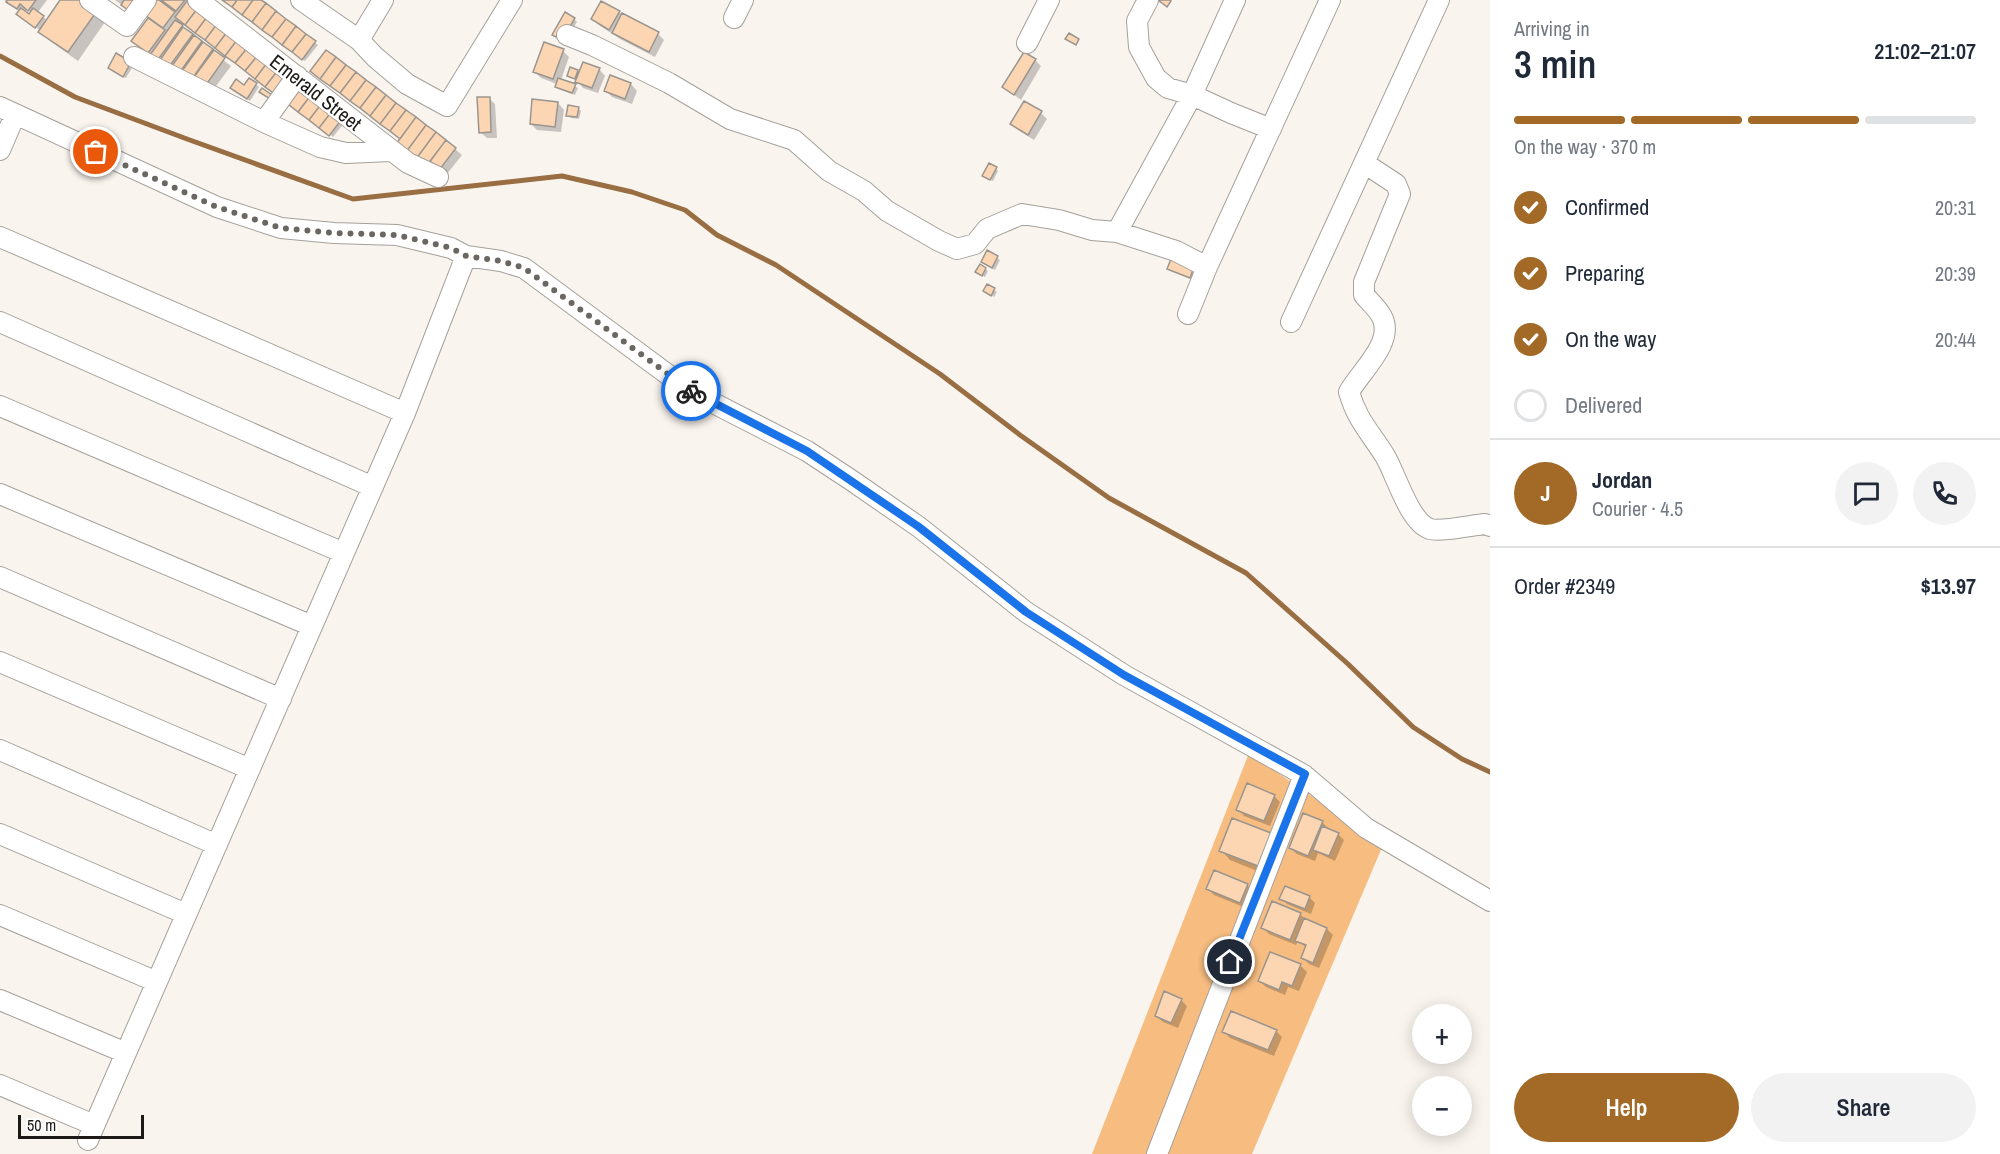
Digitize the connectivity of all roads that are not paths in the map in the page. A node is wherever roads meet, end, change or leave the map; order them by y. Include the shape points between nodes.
1 (90, 0) edge
2 (146, 0) edge
3 (198, 0) edge
4 (301, 0) edge
5 (383, 0) edge
6 (512, 0) edge
7 (1049, 0) edge
8 (1148, 0) edge
9 (1235, 0) edge
10 (1330, 0) edge
11 (1439, 0) edge
12 (567, 35) dead end
13 (359, 40) junction
14 (1027, 43) dead end
15 (134, 57) dead end
16 (297, 76) junction
17 (1192, 95) junction
18 (7, 110) edge
19 (264, 122) junction
20 (1271, 129) junction
21 (0, 150) edge
22 (392, 151) junction
23 (1364, 163) junction
24 (438, 177) dead end
25 (1117, 232) junction
26 (0, 237) edge
27 (466, 256) junction
28 (1207, 267) junction
29 (1188, 314) dead end
30 (0, 322) edge
31 (1292, 322) dead end
32 (0, 406) edge
33 (405, 413) junction
34 (373, 487) junction
35 (0, 494) edge
36 (1490, 526) edge
37 (344, 553) junction
38 (0, 577) edge
39 (312, 626) junction
40 (0, 662) edge
41 (281, 699) junction
42 (0, 750) edge
43 (250, 769) junction
44 (1305, 774) junction
45 (0, 834) edge
46 (217, 845) junction
47 (1490, 901) edge
48 (186, 914) junction
49 (0, 915) edge
50 (157, 982) junction
51 (0, 1000) edge
52 (126, 1053) junction
53 (0, 1084) edge
54 (1157, 1154) edge

1 - 2 street via 127,26
3 - 16 street, Emerald Street
4 - 13 street
5 - 13 street
6 - 13 street via 451,108 407,84
7 - 14 street
8 - 17 street via 1137,21 1139,47 1156,78 1168,88
9 - 17 street
10 - 20 street
11 - 23 street
12 - 25 street via 669,83 730,119 794,140 829,171 864,191 887,211 957,249 975,244 987,229 1022,214
15 - 19 street
16 - 19 street
16 - 22 street, Emerald Street
17 - 20 street
17 - 25 street
18 - 21 street
18 - 27 street via 217,207 281,228 397,235 451,248
19 - 22 street via 320,147 346,153
20 - 28 street
22 - 24 street, Emerald Street via 408,164
23 - 31 street
23 - 36 street via 1396,183 1401,194 1364,282 1364,295 1382,317 1385,329 1378,352 1349,392 1355,411 1422,524 1440,530
25 - 28 street via 1176,251
26 - 33 street
27 - 33 street
27 - 44 street via 524,268 690,391 807,451 861,487 919,527 1026,612 1124,675
28 - 29 street
30 - 34 street
32 - 37 street
33 - 34 street
34 - 37 street
35 - 39 street
37 - 39 street
38 - 41 street
39 - 41 street
40 - 43 street
41 - 43 street
42 - 46 street
43 - 46 street
44 - 47 street via 1366,828
44 - 54 street
45 - 48 street
46 - 48 street
48 - 50 street
49 - 50 street
50 - 52 street
51 - 52 street
52 - 53 street via 91,1132

